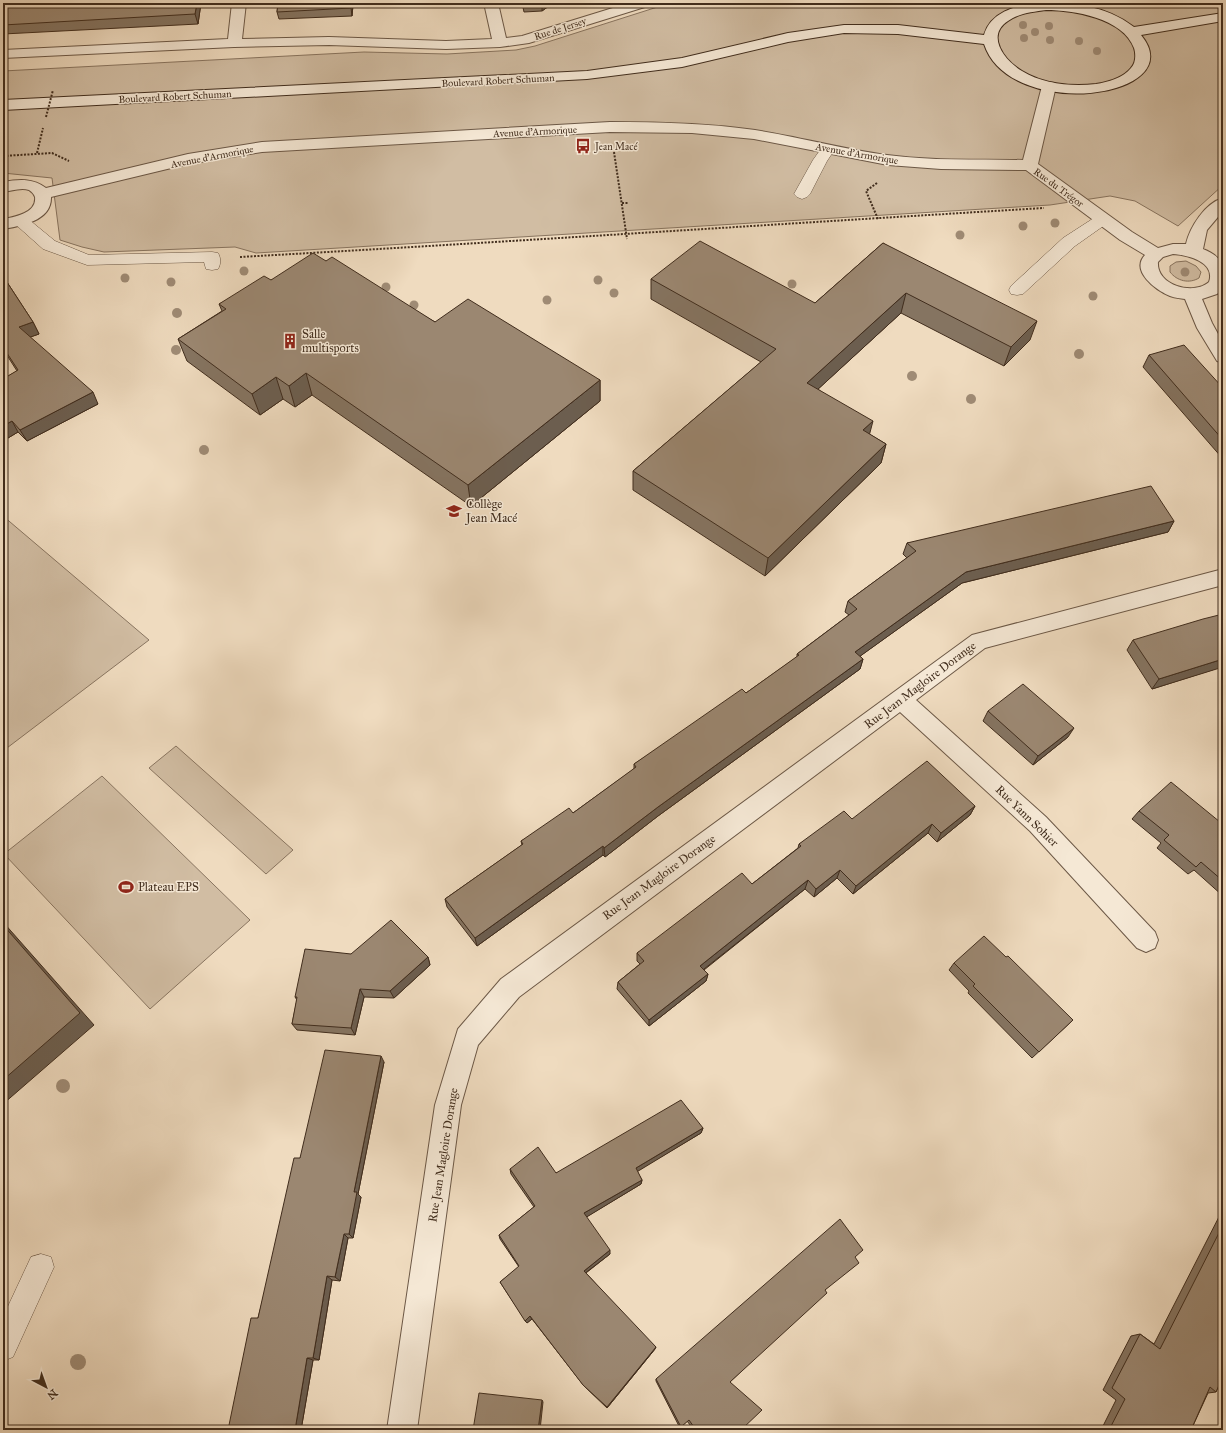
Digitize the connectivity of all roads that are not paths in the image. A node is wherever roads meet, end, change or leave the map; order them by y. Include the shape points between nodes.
1 (239, 3) edge
2 (491, 3) edge
3 (643, 3) edge
4 (1046, 4) edge
5 (1223, 17) edge
6 (1131, 32) junction
7 (989, 40) junction
8 (234, 43) junction
9 (500, 43) junction
10 (3, 54) edge
11 (1049, 86) junction
12 (3, 105) edge
13 (828, 149) junction
14 (1030, 165) junction
15 (3, 187) edge
16 (42, 194) junction
17 (802, 194) dead end
18 (1223, 203) edge
19 (1103, 219) junction
20 (21, 221) junction
21 (3, 224) edge
22 (1194, 251) junction
23 (1156, 254) junction
24 (212, 261) road end
25 (1222, 273) edge
26 (1017, 290) dead end
27 (1191, 295) junction
28 (1223, 357) edge
29 (1223, 577) edge
30 (900, 700) junction
31 (1146, 940) dead end
32 (41, 1266) dead end
33 (3, 1347) edge
34 (402, 1430) edge

1 - 8 street
2 - 9 street
3 - 9 street, Rue de Jersey via 524,40
4 - 6 street via 1093,12
4 - 7 street via 1012,13 1000,20 992,29
5 - 6 street
6 - 11 street via 1141,46 1143,60 1136,72 1122,82 1100,88 1075,90
7 - 11 street via 993,54 1006,67 1025,78
7 - 12 street, Boulevard Robert Schuman via 887,28 844,30 768,41 694,60 587,75
8 - 9 street
8 - 10 street
11 - 14 street, Rue du Trégor
13 - 14 street, Avenue d'Armorique via 888,160
13 - 16 street, Avenue d'Armorique via 717,129 663,126 262,146 188,159
13 - 17 lane
14 - 19 street, Rue du Trégor
15 - 16 street via 30,185
16 - 20 street via 44,199 38,212
18 - 22 street via 1211,212 1201,225
19 - 23 street, Rue du Trégor
19 - 26 lane via 1070,242
20 - 21 street
20 - 24 lane via 49,245 88,266
22 - 23 street via 1173,249
22 - 25 street via 1211,260
23 - 27 street via 1150,259 1148,267 1151,275 1172,291
25 - 27 street via 1214,288 1202,294
27 - 28 street via 1198,304 1201,318
29 - 30 street, Rue Jean Magloire Dorange via 979,640
30 - 31 street, Rue Yann Sohier via 1038,824
30 - 34 street, Rue Jean Magloire Dorange via 510,988 467,1038 448,1105
32 - 33 lane

